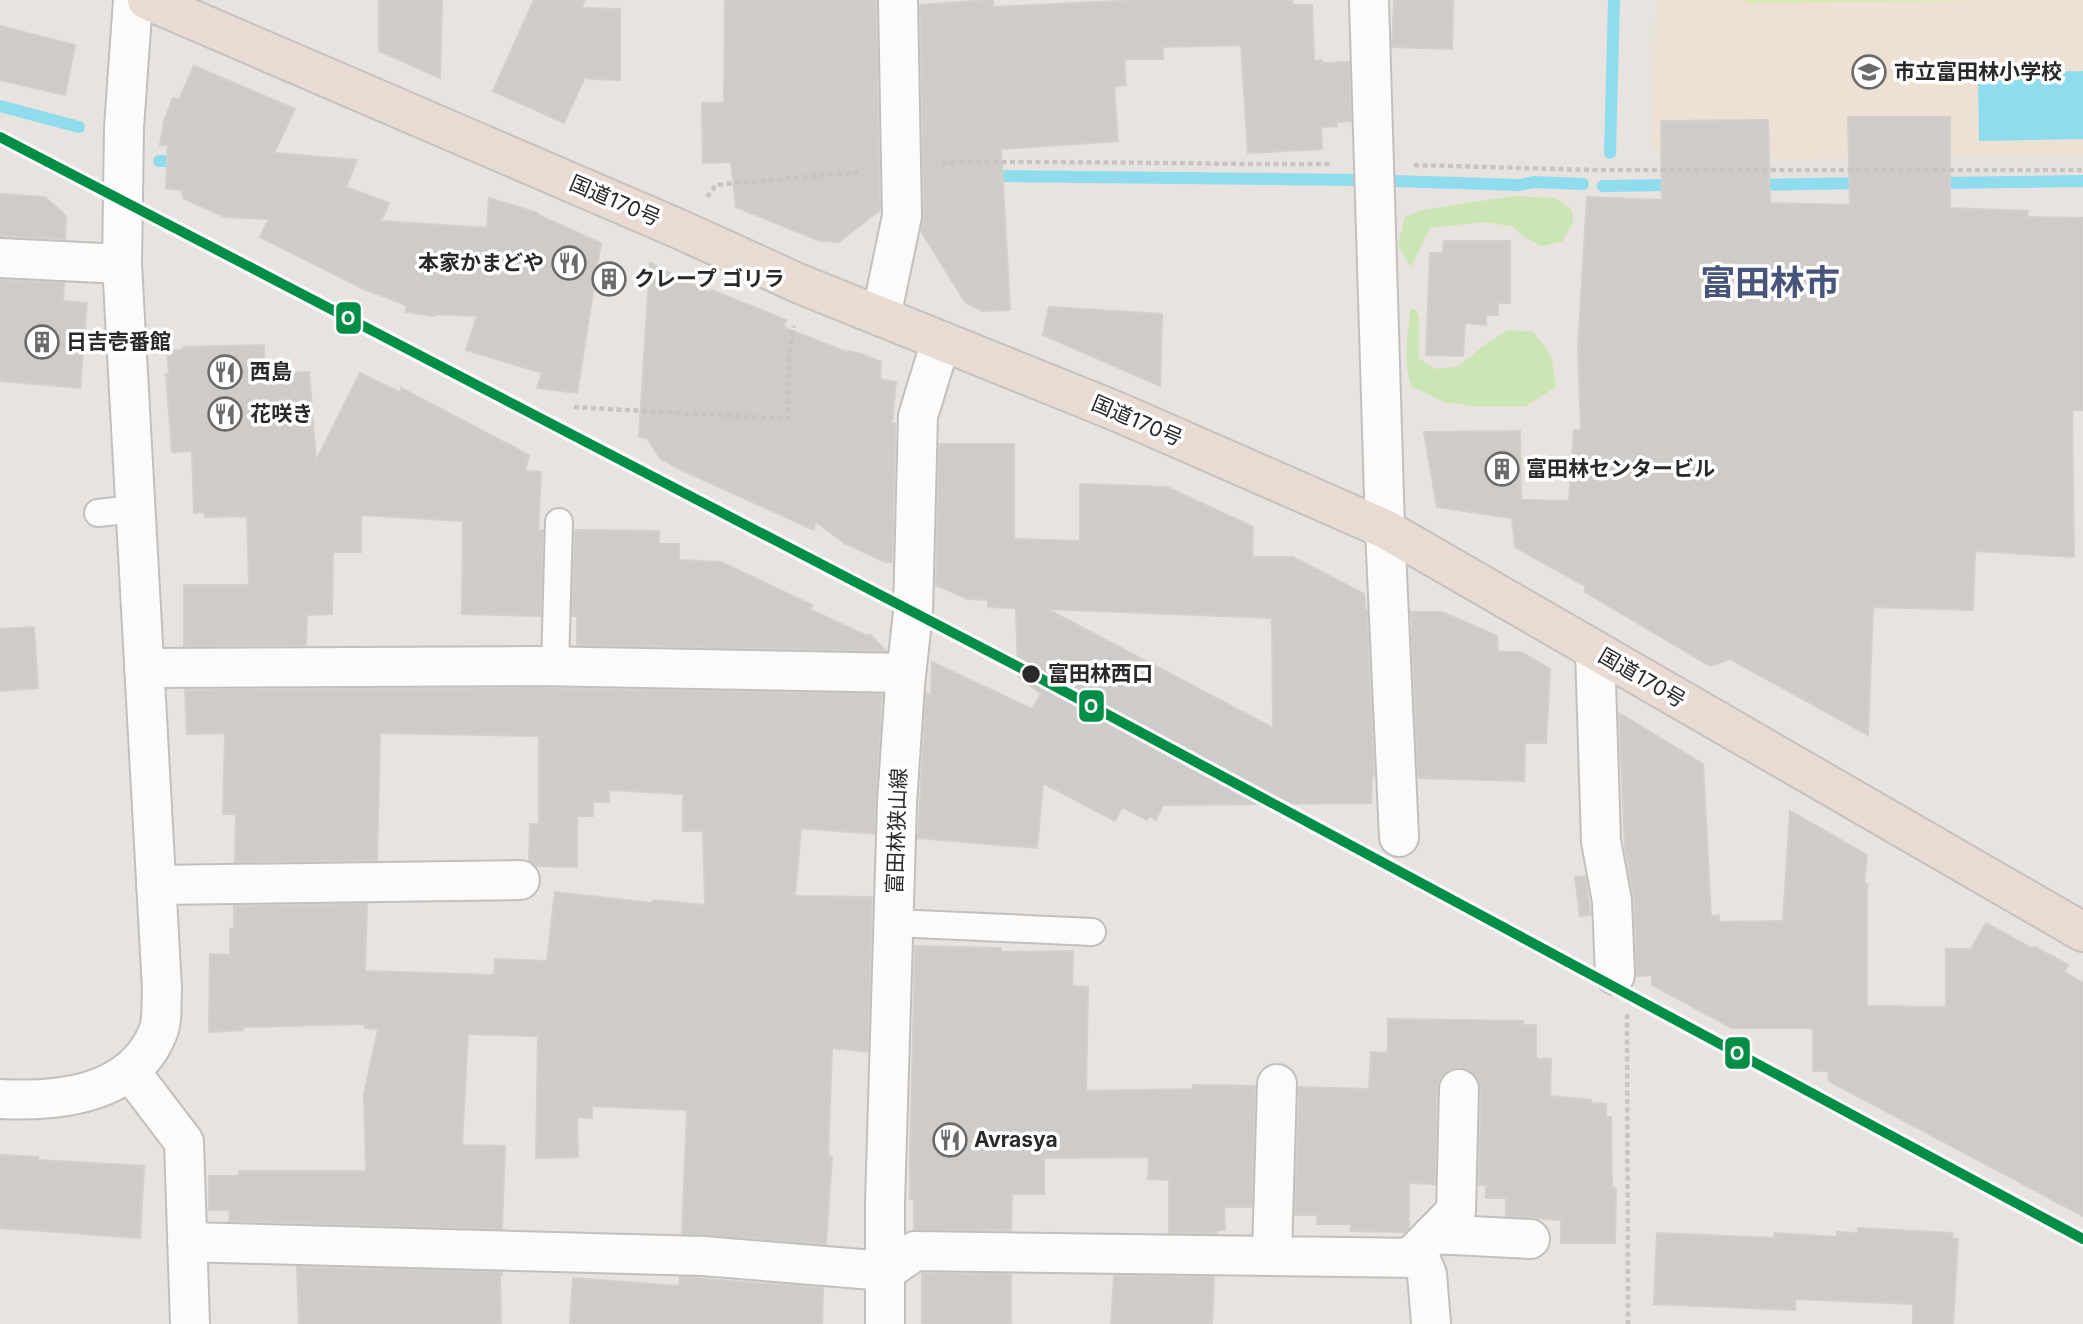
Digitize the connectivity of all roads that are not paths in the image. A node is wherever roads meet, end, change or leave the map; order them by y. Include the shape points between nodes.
1 (133, 0) edge
2 (147, 0) edge
3 (898, 0) edge
4 (1369, 0) edge
5 (0, 258) edge
6 (122, 264) junction
7 (881, 317) junction
8 (941, 341) junction
9 (559, 522) dead end
10 (1385, 529) junction
11 (1595, 650) junction
12 (555, 667) junction
13 (144, 668) junction
14 (906, 673) junction
15 (1399, 837) dead end
16 (520, 880) dead end
17 (156, 885) junction
18 (894, 923) junction
19 (1092, 932) dead end
20 (2083, 932) edge
21 (1615, 975) dead end
22 (130, 1071) junction
23 (1277, 1084) dead end
24 (1459, 1089) dead end
25 (0, 1099) edge
26 (1530, 1240) dead end
27 (187, 1242) junction
28 (1422, 1246) junction
29 (1272, 1256) junction
30 (886, 1271) junction
31 (190, 1324) edge
32 (886, 1324) edge
33 (1431, 1324) edge

1 - 6 street
2 - 7 highway, 国道170号
3 - 7 street via 902,216
4 - 10 street
5 - 6 street
6 - 13 street via 117,511
7 - 8 highway, 国道170号
8 - 10 highway, 国道170号 via 1118,412
8 - 14 street, 富田林狭山線 via 918,416 914,612
9 - 12 lane
10 - 11 highway, 国道170号
10 - 15 street
11 - 20 highway, 国道170号
11 - 21 street via 1601,841 1612,901
12 - 13 street
12 - 14 street
13 - 17 street
14 - 18 street, 富田林狭山線
16 - 17 street
17 - 22 street via 162,989 159,1030 141,1062
18 - 19 lane
18 - 30 street, 富田林狭山線
22 - 25 street via 80,1094
22 - 27 street via 184,1142
23 - 29 street
24 - 28 street via 1456,1211
26 - 28 street
27 - 30 street via 703,1256
27 - 31 street
28 - 29 street
28 - 33 street
29 - 30 street via 915,1251
30 - 32 street, 富田林狭山線

